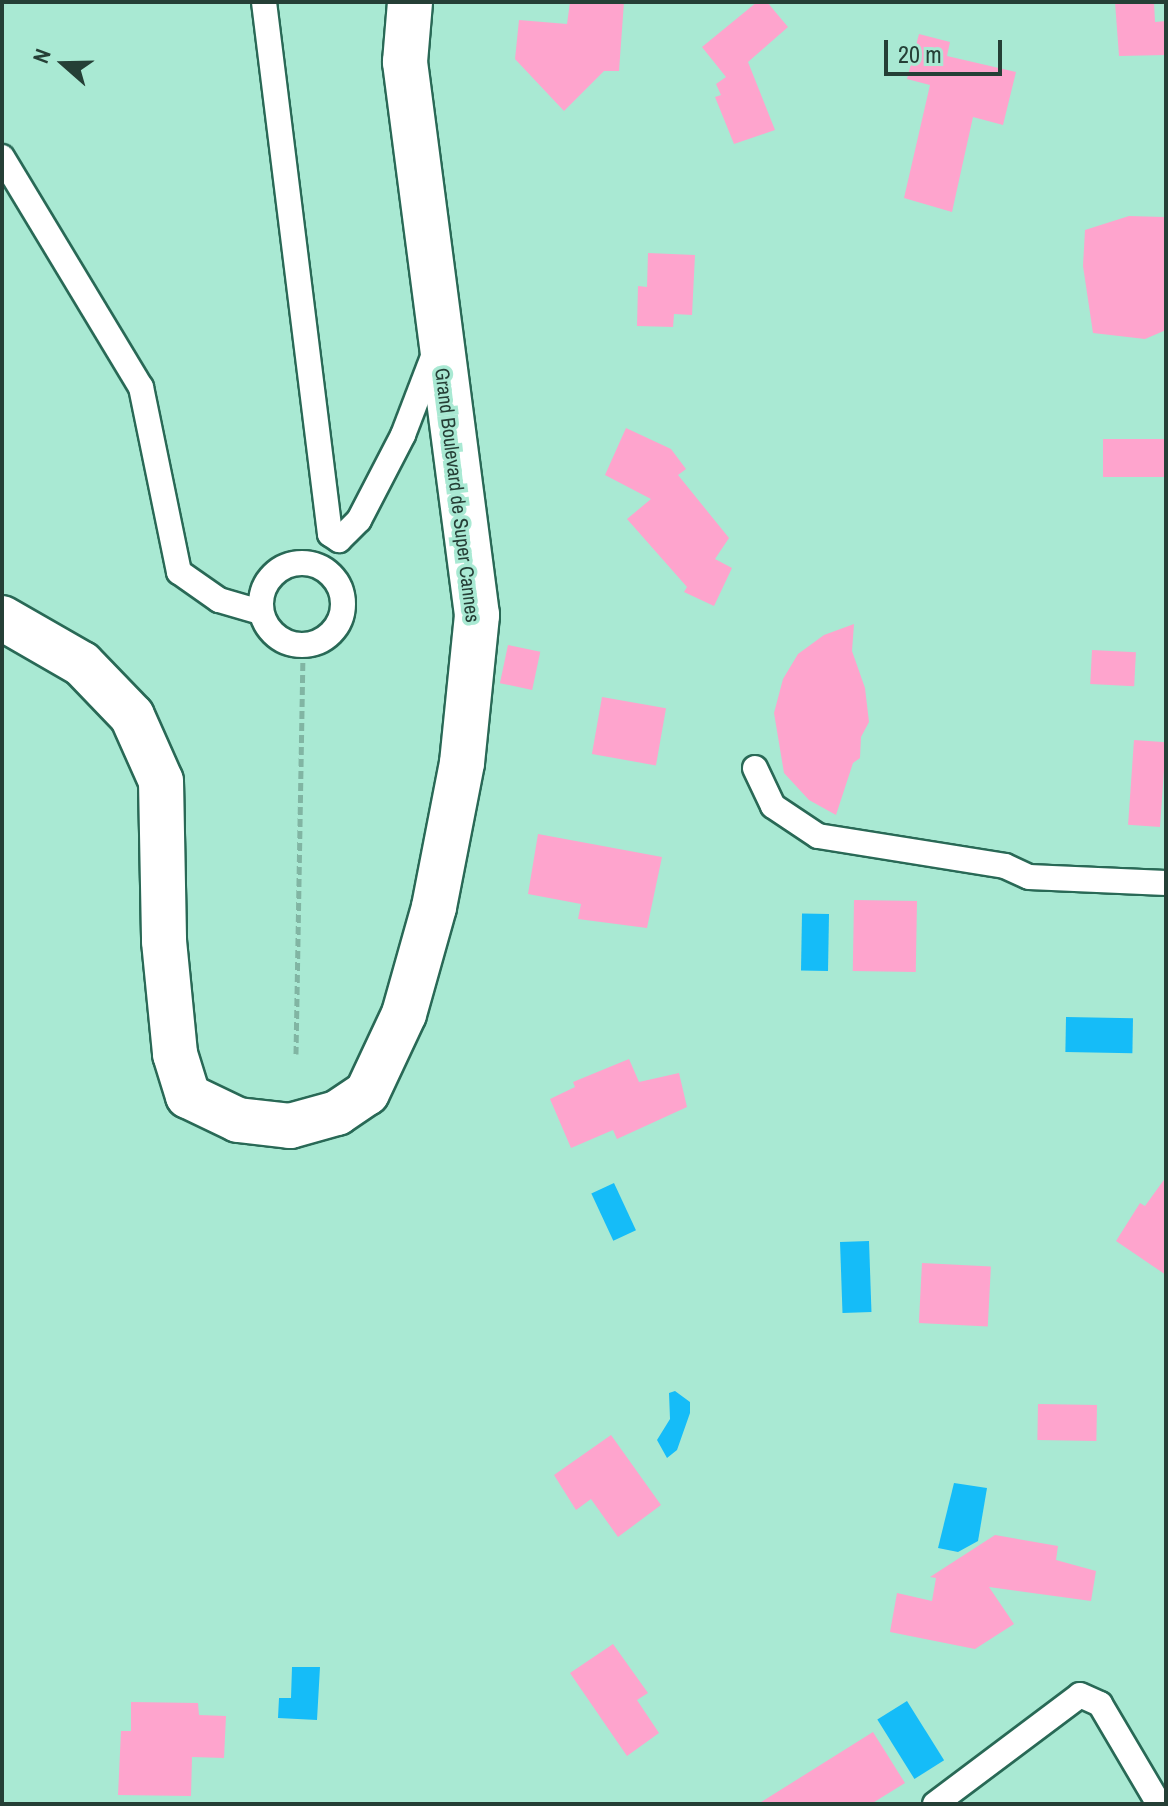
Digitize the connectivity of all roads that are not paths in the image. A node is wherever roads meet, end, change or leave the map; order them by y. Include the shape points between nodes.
1 (264, 2) edge
2 (410, 2) edge
3 (2, 157) edge
4 (438, 343) junction
5 (339, 540) junction
6 (326, 572) junction
7 (260, 612) junction
8 (2, 618) edge
9 (755, 768) dead end
10 (1166, 883) edge
11 (935, 1804) edge
12 (1159, 1804) edge

1 - 5 lane via 330,534
2 - 4 street, Grand Boulevard de Super Cannes via 405,62
3 - 7 lane via 141,387 179,572 219,600
4 - 5 lane via 403,435 359,520
4 - 8 street, Grand Boulevard de Super Cannes via 477,615 462,763 434,907 404,1014 367,1093 337,1113 290,1126 238,1120 188,1096 175,1054 164,941 161,781 132,716 92,674
5 - 6 lane
6 - 7 lane via 316,563 287,564 265,584
6 - 7 lane via 338,582 344,610 330,636 303,646 276,637
9 - 10 lane via 773,806 818,836 1005,866 1029,877
11 - 12 lane via 1080,1695 1100,1704

